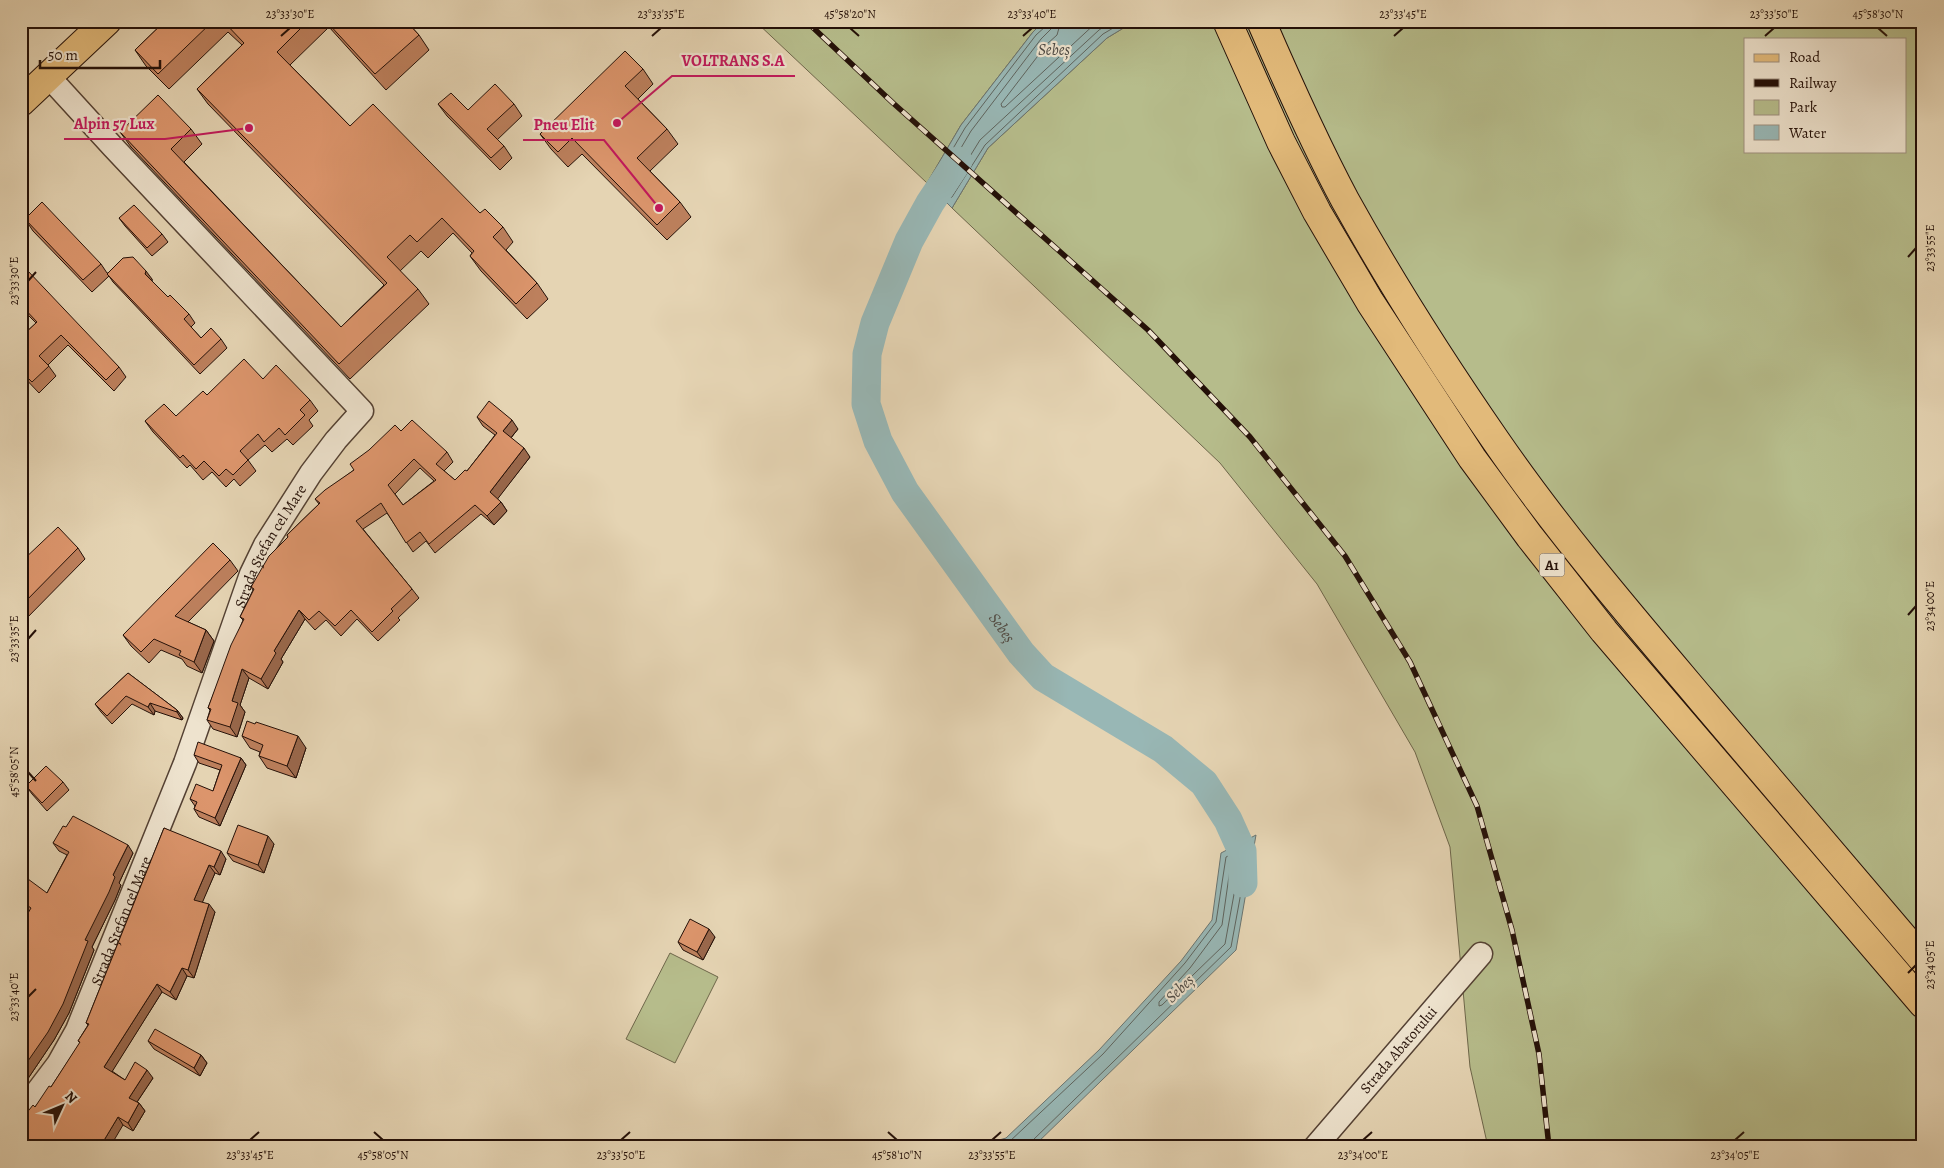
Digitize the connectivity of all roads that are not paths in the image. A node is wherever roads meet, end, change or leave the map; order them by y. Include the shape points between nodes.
1 (107, 21) edge
2 (1227, 21) edge
3 (1261, 21) edge
4 (48, 76) junction
5 (21, 102) edge
6 (1481, 954) dead end
7 (1923, 960) edge
8 (1923, 1004) edge
9 (21, 1113) edge
10 (1315, 1147) edge

1 - 4 main road
2 - 8 main road, A1 via 1281,142 1322,221 1370,302 1472,458 1604,631
3 - 7 main road, A1 via 1358,222 1400,294 1497,443 1639,625
4 - 5 main road
4 - 9 street, Strada Ștefan cel Mare via 362,411 310,473 265,545 243,592 182,770 77,1030 58,1064
6 - 10 street, Strada Abatorului

